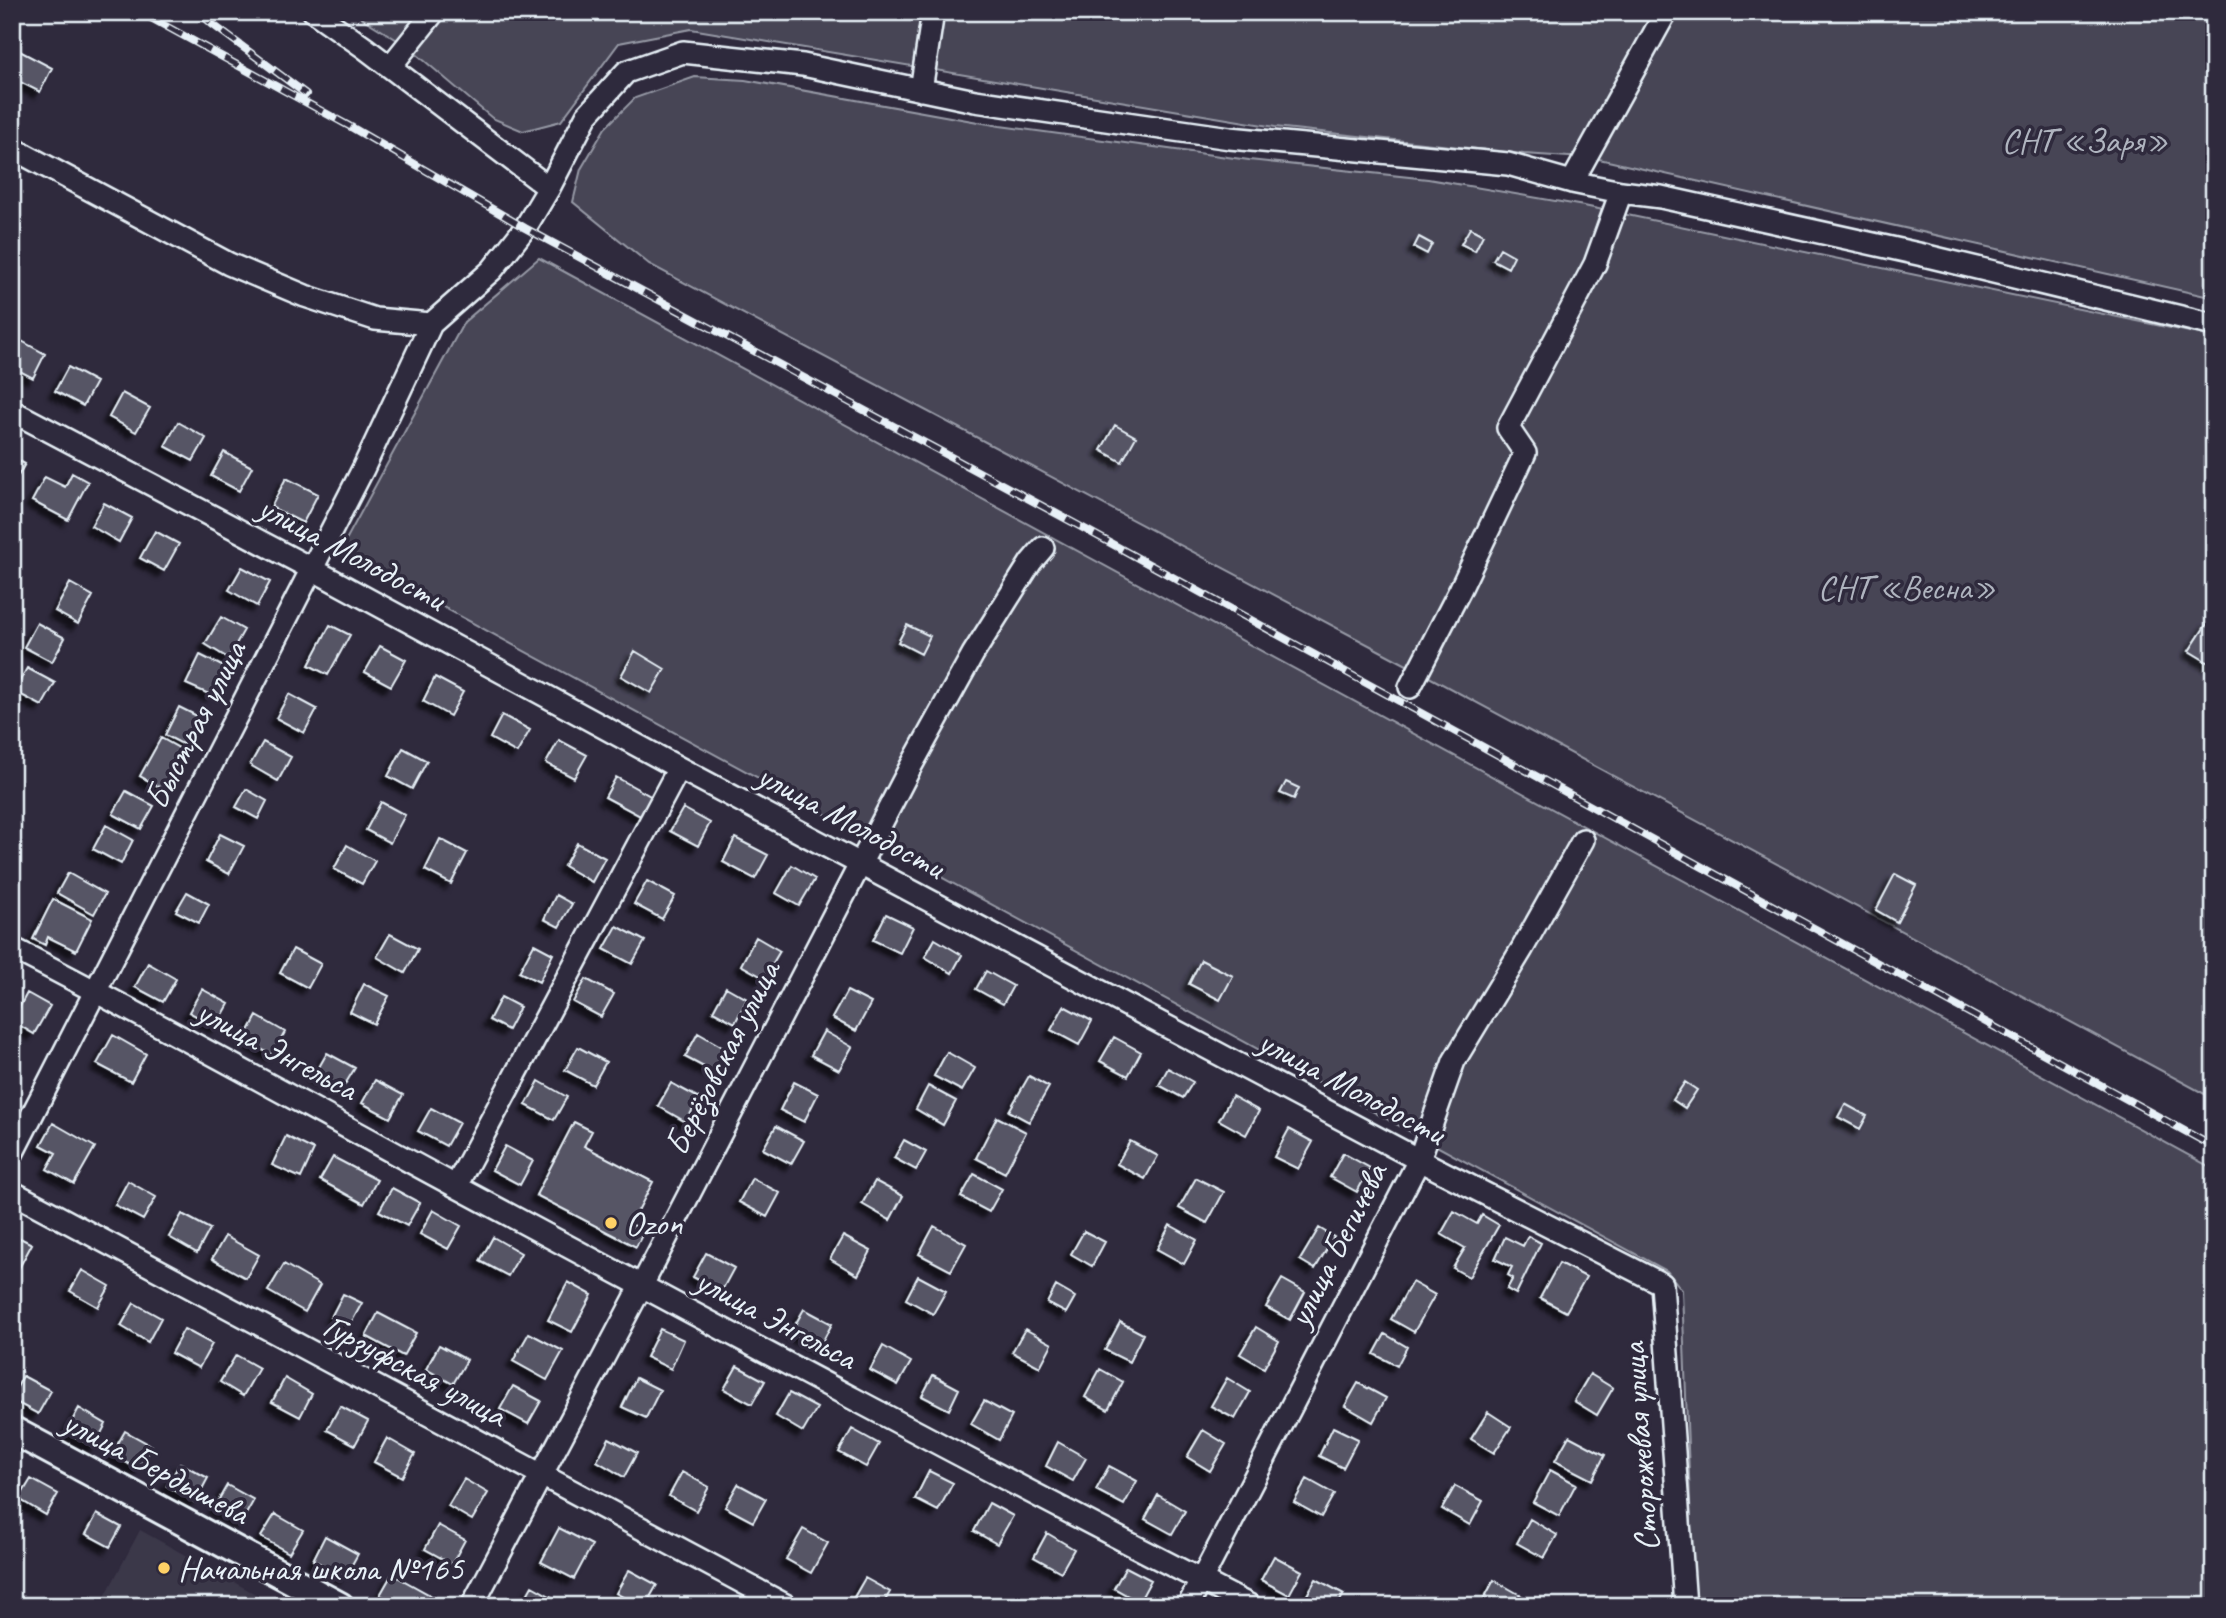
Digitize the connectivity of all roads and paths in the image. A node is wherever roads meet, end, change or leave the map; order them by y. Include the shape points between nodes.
1 (314, 12) edge
2 (433, 12) edge
3 (933, 12) edge
4 (1666, 12) edge
5 (390, 67) junction
6 (921, 90) junction
7 (12, 148) edge
8 (1572, 182) junction
9 (549, 188) junction
10 (1621, 192) junction
11 (431, 324) junction
12 (2214, 325) edge
13 (12, 411) edge
14 (1043, 548) dead end
15 (312, 569) junction
16 (1410, 687) dead end
17 (679, 768) junction
18 (1583, 840) dead end
19 (859, 863) junction
20 (12, 948) edge
21 (97, 991) junction
22 (12, 1154) edge
23 (1419, 1160) junction
24 (456, 1186) junction
25 (12, 1192) edge
26 (1662, 1284) joint
27 (642, 1285) junction
28 (12, 1430) edge
29 (540, 1475) junction
30 (1200, 1580) junction
31 (340, 1606) edge
32 (472, 1606) edge
33 (787, 1606) edge
34 (1188, 1606) edge
35 (1251, 1606) edge
36 (1685, 1606) edge

1 - 5 street
2 - 5 street
3 - 6 street
4 - 8 street
5 - 9 street
6 - 8 street via 975,102 1230,138 1508,164
6 - 9 street via 803,65 683,52 626,72 587,115
7 - 11 street via 229,264 305,296 375,319
8 - 10 street
9 - 11 street via 492,270
10 - 12 street via 1910,252
10 - 16 street via 1595,264 1508,428 1525,453
11 - 15 street, Быстрая улица
13 - 15 street, улица Молодости
14 - 19 street, Берёзовская улица via 973,654
15 - 17 street, улица Молодости
15 - 21 street, Быстрая улица
17 - 19 street, улица Молодости
17 - 24 street
18 - 23 street, улица Бегичева via 1454,1060
19 - 23 street, улица Молодости
19 - 27 street, Берёзовская улица
20 - 21 street, улица Энгельса
21 - 22 street, Быстрая улица
21 - 24 street, улица Энгельса
23 - 26 street, улица Молодости
23 - 30 street, улица Бегичева
24 - 27 street, улица Энгельса
25 - 29 street, Гурзуфская улица
26 - 36 street, Сторожевая улица
27 - 29 street, Берёзовская улица
27 - 30 street, улица Энгельса
28 - 31 street, улица Бердышева
29 - 32 street, Берёзовская улица
29 - 33 street, Гурзуфская улица
30 - 34 street, улица Бегичева
30 - 35 street, улица Энгельса

